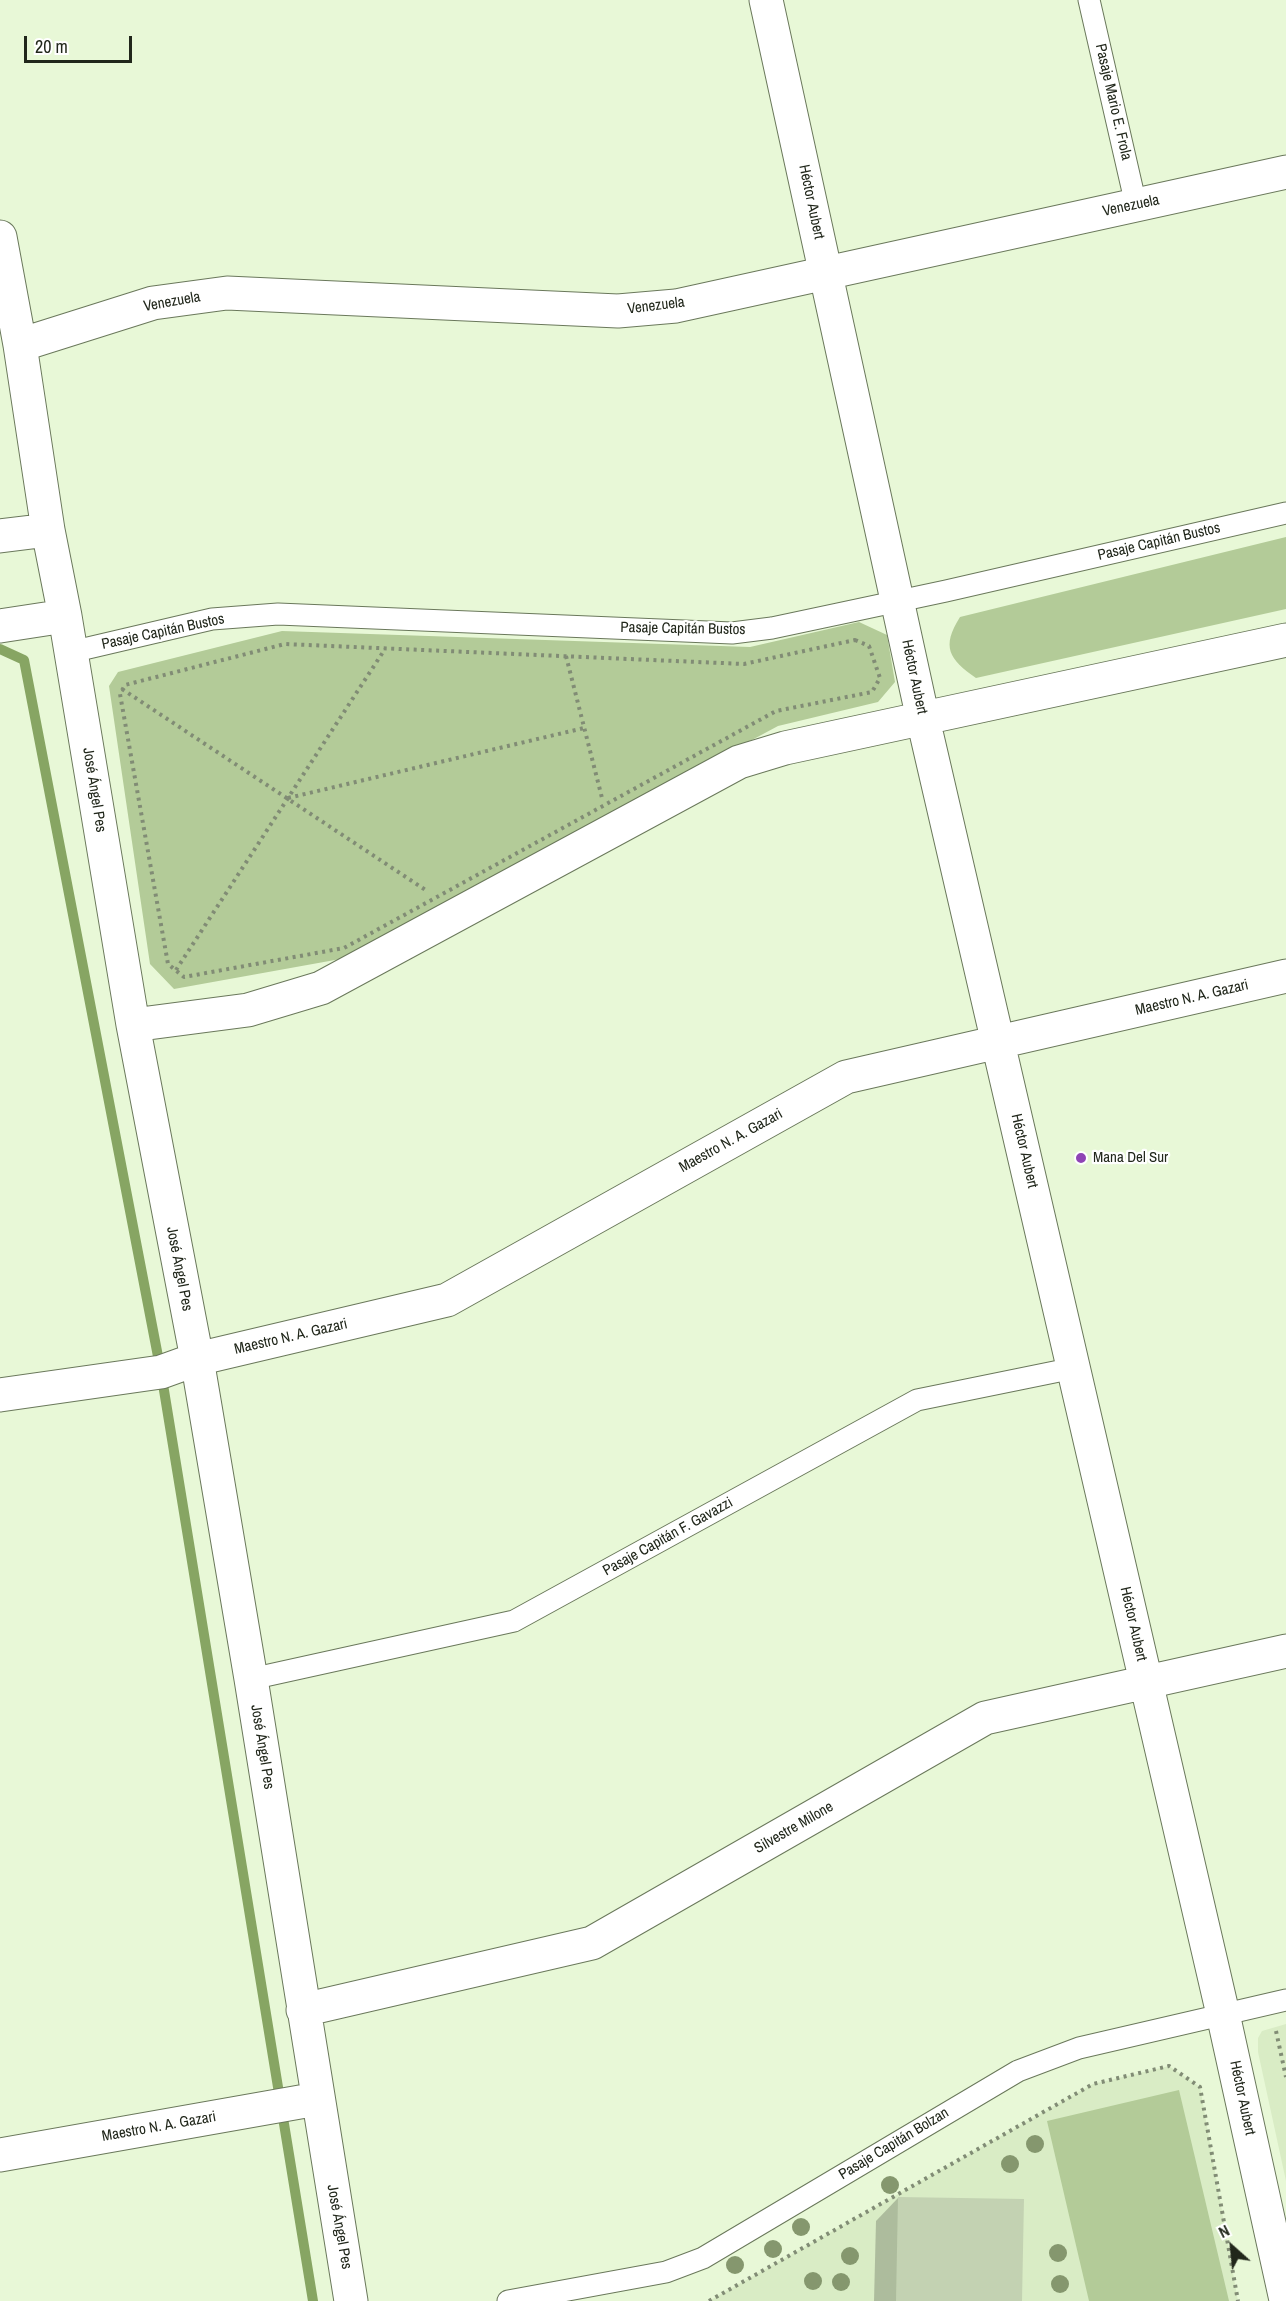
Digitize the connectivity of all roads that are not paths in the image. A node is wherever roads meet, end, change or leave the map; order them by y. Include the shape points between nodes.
1 (766, 0) edge
2 (1089, 0) edge
3 (1286, 172) edge
4 (1136, 205) junction
5 (0, 237) edge
6 (826, 271) junction
7 (20, 345) junction
8 (1286, 513) edge
9 (48, 530) junction
10 (0, 536) edge
11 (898, 602) junction
12 (65, 616) junction
13 (0, 626) edge
14 (1286, 640) edge
15 (71, 652) junction
16 (923, 719) junction
17 (1286, 976) edge
18 (133, 1025) junction
19 (999, 1040) junction
20 (196, 1359) junction
21 (1074, 1368) junction
22 (0, 1395) edge
23 (1286, 1652) edge
24 (251, 1678) junction
25 (1147, 1682) junction
26 (1286, 2000) edge
27 (303, 2010) junction
28 (1223, 2014) junction
29 (317, 2099) junction
30 (0, 2155) edge
31 (1286, 2300) edge
32 (351, 2301) edge
33 (508, 2301) edge

1 - 6 street, Héctor Aubert
2 - 4 lane, Pasaje Mario E. Frola
3 - 4 street, Venezuela
4 - 6 street, Venezuela
5 - 7 street, José Ángel Pes
6 - 7 street, Venezuela via 676,306 618,311 227,293 153,303
6 - 11 street, Héctor Aubert
7 - 9 street, José Ángel Pes
8 - 11 lane, Pasaje Capitán Bustos
9 - 10 street
9 - 12 street, José Ángel Pes
11 - 15 lane, Pasaje Capitán Bustos via 732,633 278,614 212,619
11 - 16 street, Héctor Aubert
12 - 13 street
12 - 15 street, José Ángel Pes
14 - 16 street
15 - 18 street, José Ángel Pes
16 - 18 street via 785,748 739,762 321,988 248,1010
16 - 19 street, Héctor Aubert
17 - 19 street, Maestro N. A. Gazari
18 - 20 street, José Ángel Pes
19 - 20 street, Maestro N. A. Gazari via 846,1077 447,1300
19 - 21 street, Héctor Aubert
20 - 22 street, Maestro N. A. Gazari via 161,1372
20 - 24 street, José Ángel Pes
21 - 24 lane, Pasaje Capitán F. Gavazzi via 917,1400 514,1622
21 - 25 street, Héctor Aubert
23 - 25 street, Silvestre Milone
24 - 27 street, José Ángel Pes
25 - 27 street, Silvestre Milone via 985,1718 592,1943
25 - 28 street, Héctor Aubert
26 - 28 lane, Pasaje Capitán Bolzan
27 - 29 street, José Ángel Pes
28 - 31 street, Héctor Aubert
28 - 33 lane, Pasaje Capitán Bolzan via 1079,2048 1018,2071 703,2258 666,2271
29 - 30 street, Maestro N. A. Gazari
29 - 32 street, José Ángel Pes

